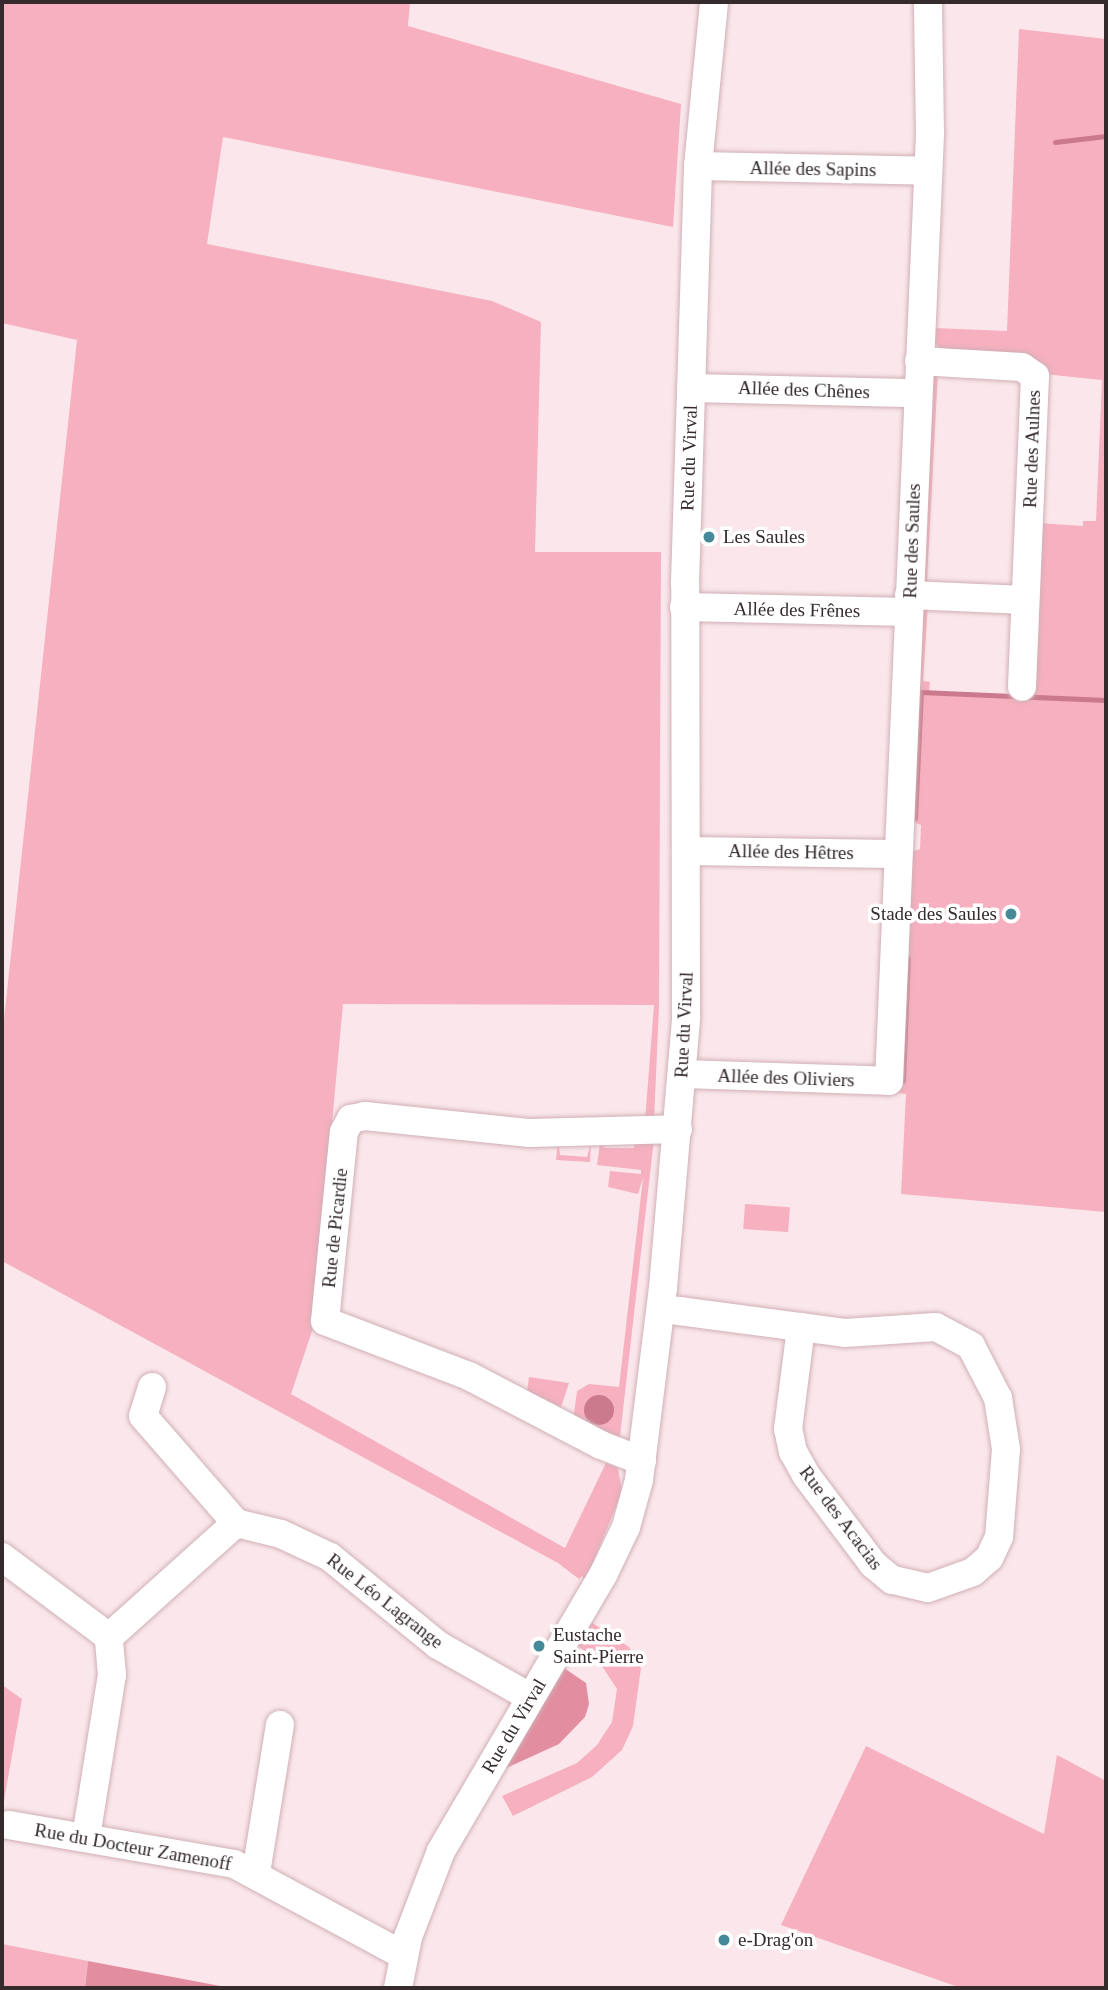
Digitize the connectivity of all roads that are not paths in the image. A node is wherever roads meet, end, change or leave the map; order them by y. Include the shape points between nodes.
1 (714, 2) edge
2 (928, 2) edge
3 (698, 166) junction
4 (928, 171) junction
5 (919, 362) junction
6 (691, 388) junction
7 (918, 393) junction
8 (1026, 600) junction
9 (909, 604) junction
10 (684, 607) junction
11 (1022, 687) dead end
12 (686, 850) junction
13 (897, 853) junction
14 (682, 1074) junction
15 (889, 1081) joint
16 (678, 1129) junction
17 (661, 1309) junction
18 (801, 1327) junction
19 (152, 1387) dead end
20 (642, 1461) junction
21 (236, 1523) junction
22 (2, 1557) edge
23 (109, 1637) junction
24 (530, 1697) junction
25 (280, 1726) dead end
26 (9, 1825) dead end
27 (86, 1837) junction
28 (256, 1873) junction
29 (403, 1955) junction
30 (398, 1988) edge

1 - 3 street, Rue du Virval
2 - 4 street, Rue des Saules
3 - 4 street, Allée des Sapins
3 - 6 street, Rue du Virval
4 - 5 street, Rue des Saules
5 - 7 street, Rue des Saules
5 - 8 street, Rue des Aulnes via 1022,367 1033,373
6 - 7 street, Allée des Chênes
6 - 10 street, Rue du Virval
7 - 9 street, Rue des Saules
8 - 9 street
8 - 11 street, Rue des Aulnes
9 - 10 street, Allée des Frênes
9 - 13 street, Rue des Saules
10 - 12 street, Rue du Virval
12 - 13 street, Allée des Hêtres
12 - 14 street, Rue du Virval
13 - 15 street, Rue des Saules
14 - 15 street, Allée des Oliviers
14 - 16 street, Rue du Virval
16 - 17 street, Rue du Virval
16 - 20 street, Rue de Picardie via 530,1133 365,1116 351,1119 345,1132 325,1321 469,1376 601,1445
17 - 18 street, Rue des Acacias
17 - 20 street, Rue du Virval
18 - 18 street, Rue des Acacias via 788,1429 793,1452 806,1475 873,1564 892,1580 928,1588 973,1572 989,1558 999,1537 1005,1479 1002,1411 978,1354 960,1337 936,1327 861,1333
19 - 21 street via 143,1416
20 - 24 street, Rue du Virval via 633,1509 603,1575
21 - 23 street
21 - 24 street, Rue Léo Lagrange via 281,1534 330,1557 438,1645
22 - 23 street
23 - 27 street via 112,1675
24 - 29 street, Rue du Virval via 441,1851
25 - 28 street
26 - 27 street, Rue du Docteur Zamenoff
27 - 28 street, Rue du Docteur Zamenoff via 222,1860
28 - 29 street, Rue du Docteur Zamenoff
29 - 30 street, Rue du Virval

